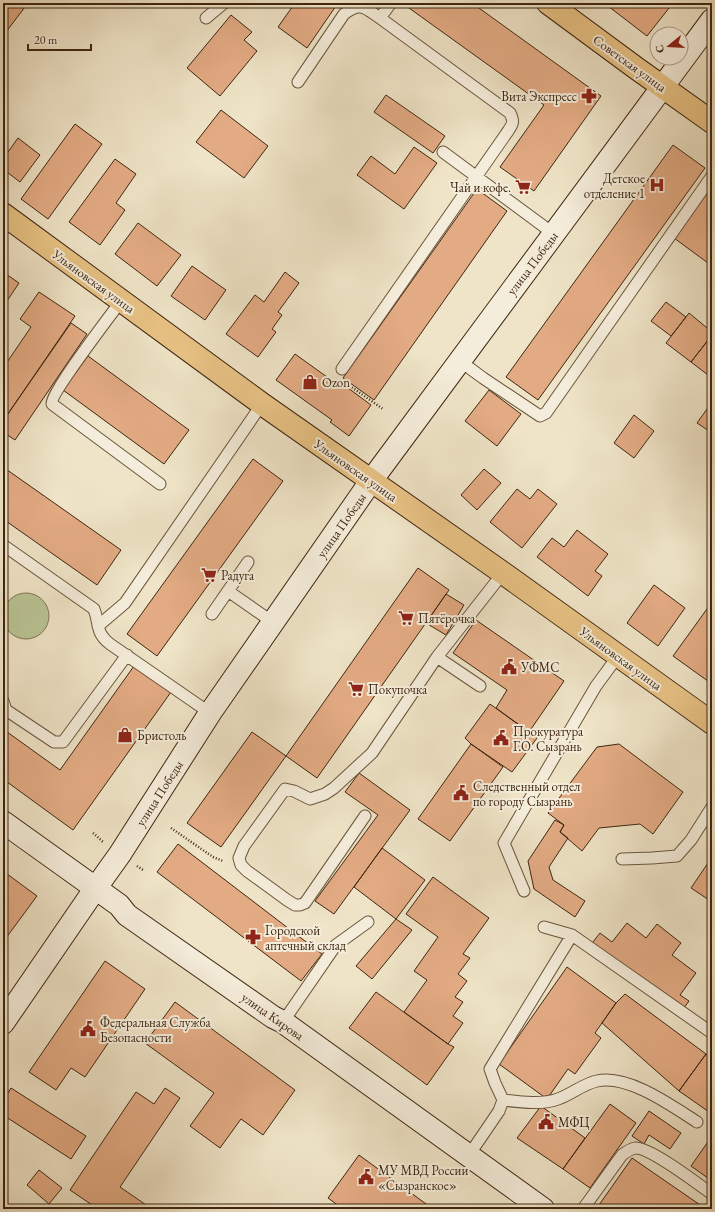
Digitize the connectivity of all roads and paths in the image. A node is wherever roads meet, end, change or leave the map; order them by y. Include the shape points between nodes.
1 (224, 3) edge
2 (391, 3) edge
3 (548, 3) edge
4 (206, 18) dead end
5 (380, 18) junction
6 (712, 20) edge
7 (298, 82) dead end
8 (662, 86) junction
9 (712, 122) edge
10 (443, 152) dead end
11 (476, 176) junction
12 (712, 176) edge
13 (3, 214) edge
14 (554, 234) junction
15 (121, 301) junction
16 (460, 361) junction
17 (342, 369) joint
18 (262, 404) junction
19 (383, 409) dead end
20 (371, 481) junction
21 (160, 484) dead end
22 (3, 545) edge
23 (248, 562) dead end
24 (503, 573) junction
25 (228, 591) junction
26 (212, 614) dead end
27 (274, 623) junction
28 (98, 626) junction
29 (127, 655) junction
30 (618, 656) junction
31 (437, 657) junction
32 (480, 686) dead end
33 (3, 701) edge
34 (210, 713) junction
35 (712, 724) edge
36 (712, 807) edge
37 (365, 816) dead end
38 (3, 822) edge
39 (171, 828) dead end
40 (239, 858) junction
41 (622, 859) dead end
42 (95, 889) junction
43 (524, 891) dead end
44 (368, 922) dead end
45 (544, 927) dead end
46 (572, 935) junction
47 (283, 1022) junction
48 (3, 1023) edge
49 (712, 1033) edge
50 (503, 1100) junction
51 (697, 1122) dead end
52 (469, 1156) junction
53 (712, 1194) edge
54 (543, 1209) edge
55 (583, 1209) edge

1 - 4 lane
2 - 5 lane
3 - 8 main road, Советская улица
5 - 7 lane via 360,6 344,14
5 - 11 lane via 510,113 513,124
6 - 8 main road, улица Победы
8 - 9 main road, Советская улица
8 - 14 main road, улица Победы
10 - 11 lane
11 - 14 lane
11 - 17 lane
12 - 16 lane via 546,413 540,416
13 - 15 main road, Ульяновская улица
14 - 16 main road, улица Победы
15 - 18 main road, Ульяновская улица
15 - 21 lane via 51,401
16 - 20 main road, улица Победы
17 - 19 path via 340,376 343,381
18 - 20 main road, Ульяновская улица
18 - 28 lane via 125,603
20 - 24 main road, Ульяновская улица
20 - 27 main road, улица Победы
22 - 28 lane via 89,604 94,609
23 - 25 lane
24 - 30 main road, Ульяновская улица
24 - 31 lane
25 - 26 lane
25 - 27 lane
27 - 34 main road, улица Победы
28 - 29 lane via 104,639
29 - 33 lane via 63,742 54,742 6,710
29 - 34 lane
30 - 35 main road, Ульяновская улица
30 - 43 lane via 596,686 504,843
31 - 32 lane
31 - 40 lane via 372,753 325,794 310,799 285,788 244,846
34 - 42 main road, улица Победы
36 - 41 lane via 691,840 676,856
37 - 40 lane via 305,903 300,905 287,900 247,871
38 - 42 main road, улица Кирова
39 - 40 path via 213,857 225,862
42 - 47 main road, улица Кирова via 119,905 127,915
42 - 48 main road, улица Победы
44 - 47 lane via 336,945
45 - 46 lane
46 - 49 lane
46 - 50 lane via 490,1069
47 - 52 main road, улица Кирова
50 - 51 lane via 558,1100 584,1085 598,1081 614,1081 663,1099
50 - 52 lane via 499,1111
52 - 54 main road, улица Кирова
53 - 55 lane via 665,1162 636,1148 622,1155

